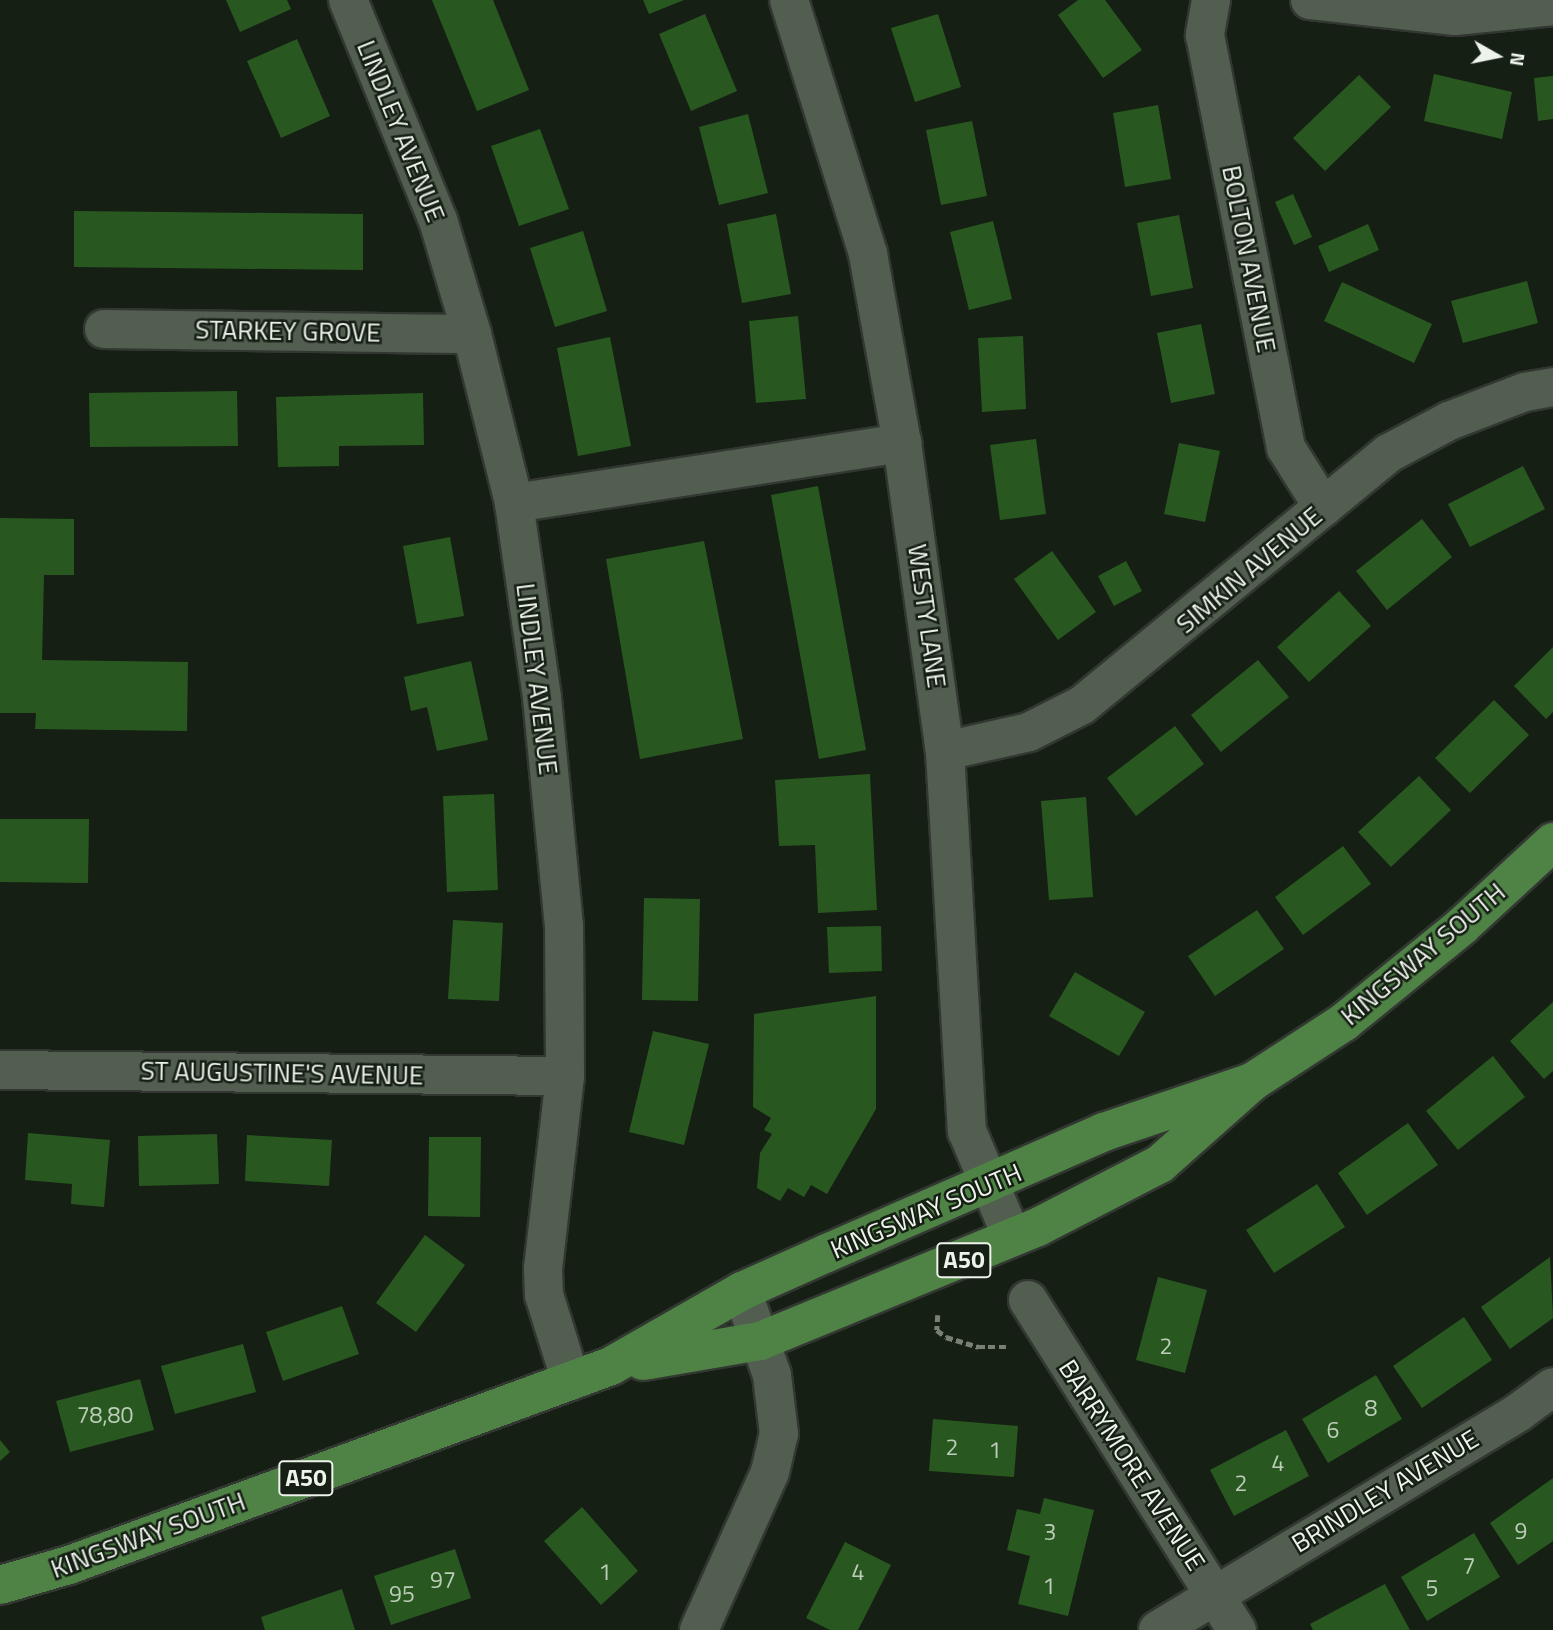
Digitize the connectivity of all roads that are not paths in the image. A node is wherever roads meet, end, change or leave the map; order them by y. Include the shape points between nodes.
1 (348, 0) edge
2 (789, 0) edge
3 (1211, 0) edge
4 (1310, 0) edge
5 (1553, 6) edge
6 (104, 329) dead end
7 (472, 334) junction
8 (1553, 387) edge
9 (902, 443) junction
10 (514, 503) junction
11 (1323, 508) junction
12 (945, 751) junction
13 (1553, 842) edge
14 (0, 1070) edge
15 (565, 1076) junction
16 (1252, 1082) junction
17 (988, 1185) junction
18 (1012, 1237) junction
19 (742, 1292) junction
20 (1037, 1315) road end
21 (760, 1341) junction
22 (611, 1366) junction
23 (571, 1381) junction
24 (1553, 1387) edge
25 (0, 1585) edge
26 (1214, 1592) junction
27 (699, 1630) edge
28 (1158, 1630) edge
29 (1237, 1630) edge

1 - 7 street, LINDLEY AVENUE via 438,220
2 - 9 street, WESTY LANE via 868,254
3 - 11 street, BOLTON AVENUE via 1205,35 1286,448
4 - 5 street via 1455,16
6 - 7 street, STARKEY GROVE
7 - 10 street, LINDLEY AVENUE
8 - 11 street, SIMKIN AVENUE via 1525,392 1449,421 1389,453
9 - 10 street
9 - 12 street, WESTY LANE
10 - 15 street, LINDLEY AVENUE via 542,698 564,926
11 - 12 street, SIMKIN AVENUE via 1082,705 1029,732
12 - 17 street, WESTY LANE via 967,1131
13 - 16 main road, KINGSWAY SOUTH / A50 via 1462,926 1344,1022
14 - 15 street, ST AUGUSTINE'S AVENUE
15 - 23 street, LINDLEY AVENUE via 543,1268 544,1295
16 - 17 main road, KINGSWAY SOUTH / A50 via 1104,1132
16 - 18 main road, KINGSWAY SOUTH / A50 via 1160,1164
17 - 18 street, WESTY LANE
17 - 19 main road, KINGSWAY SOUTH / A50
18 - 21 main road, KINGSWAY SOUTH / A50 via 925,1277
19 - 21 street
19 - 22 main road, KINGSWAY SOUTH / A50
20 - 26 street, BARRYMORE AVENUE
21 - 22 main road, KINGSWAY SOUTH / A50
21 - 27 street via 776,1395 779,1434 770,1472
22 - 23 main road, KINGSWAY SOUTH / A50
23 - 25 main road, KINGSWAY SOUTH / A50 via 69,1565
24 - 26 street, BRINDLEY AVENUE via 1519,1412
26 - 28 street, BRINDLEY AVENUE
26 - 29 street, BARRYMORE AVENUE

